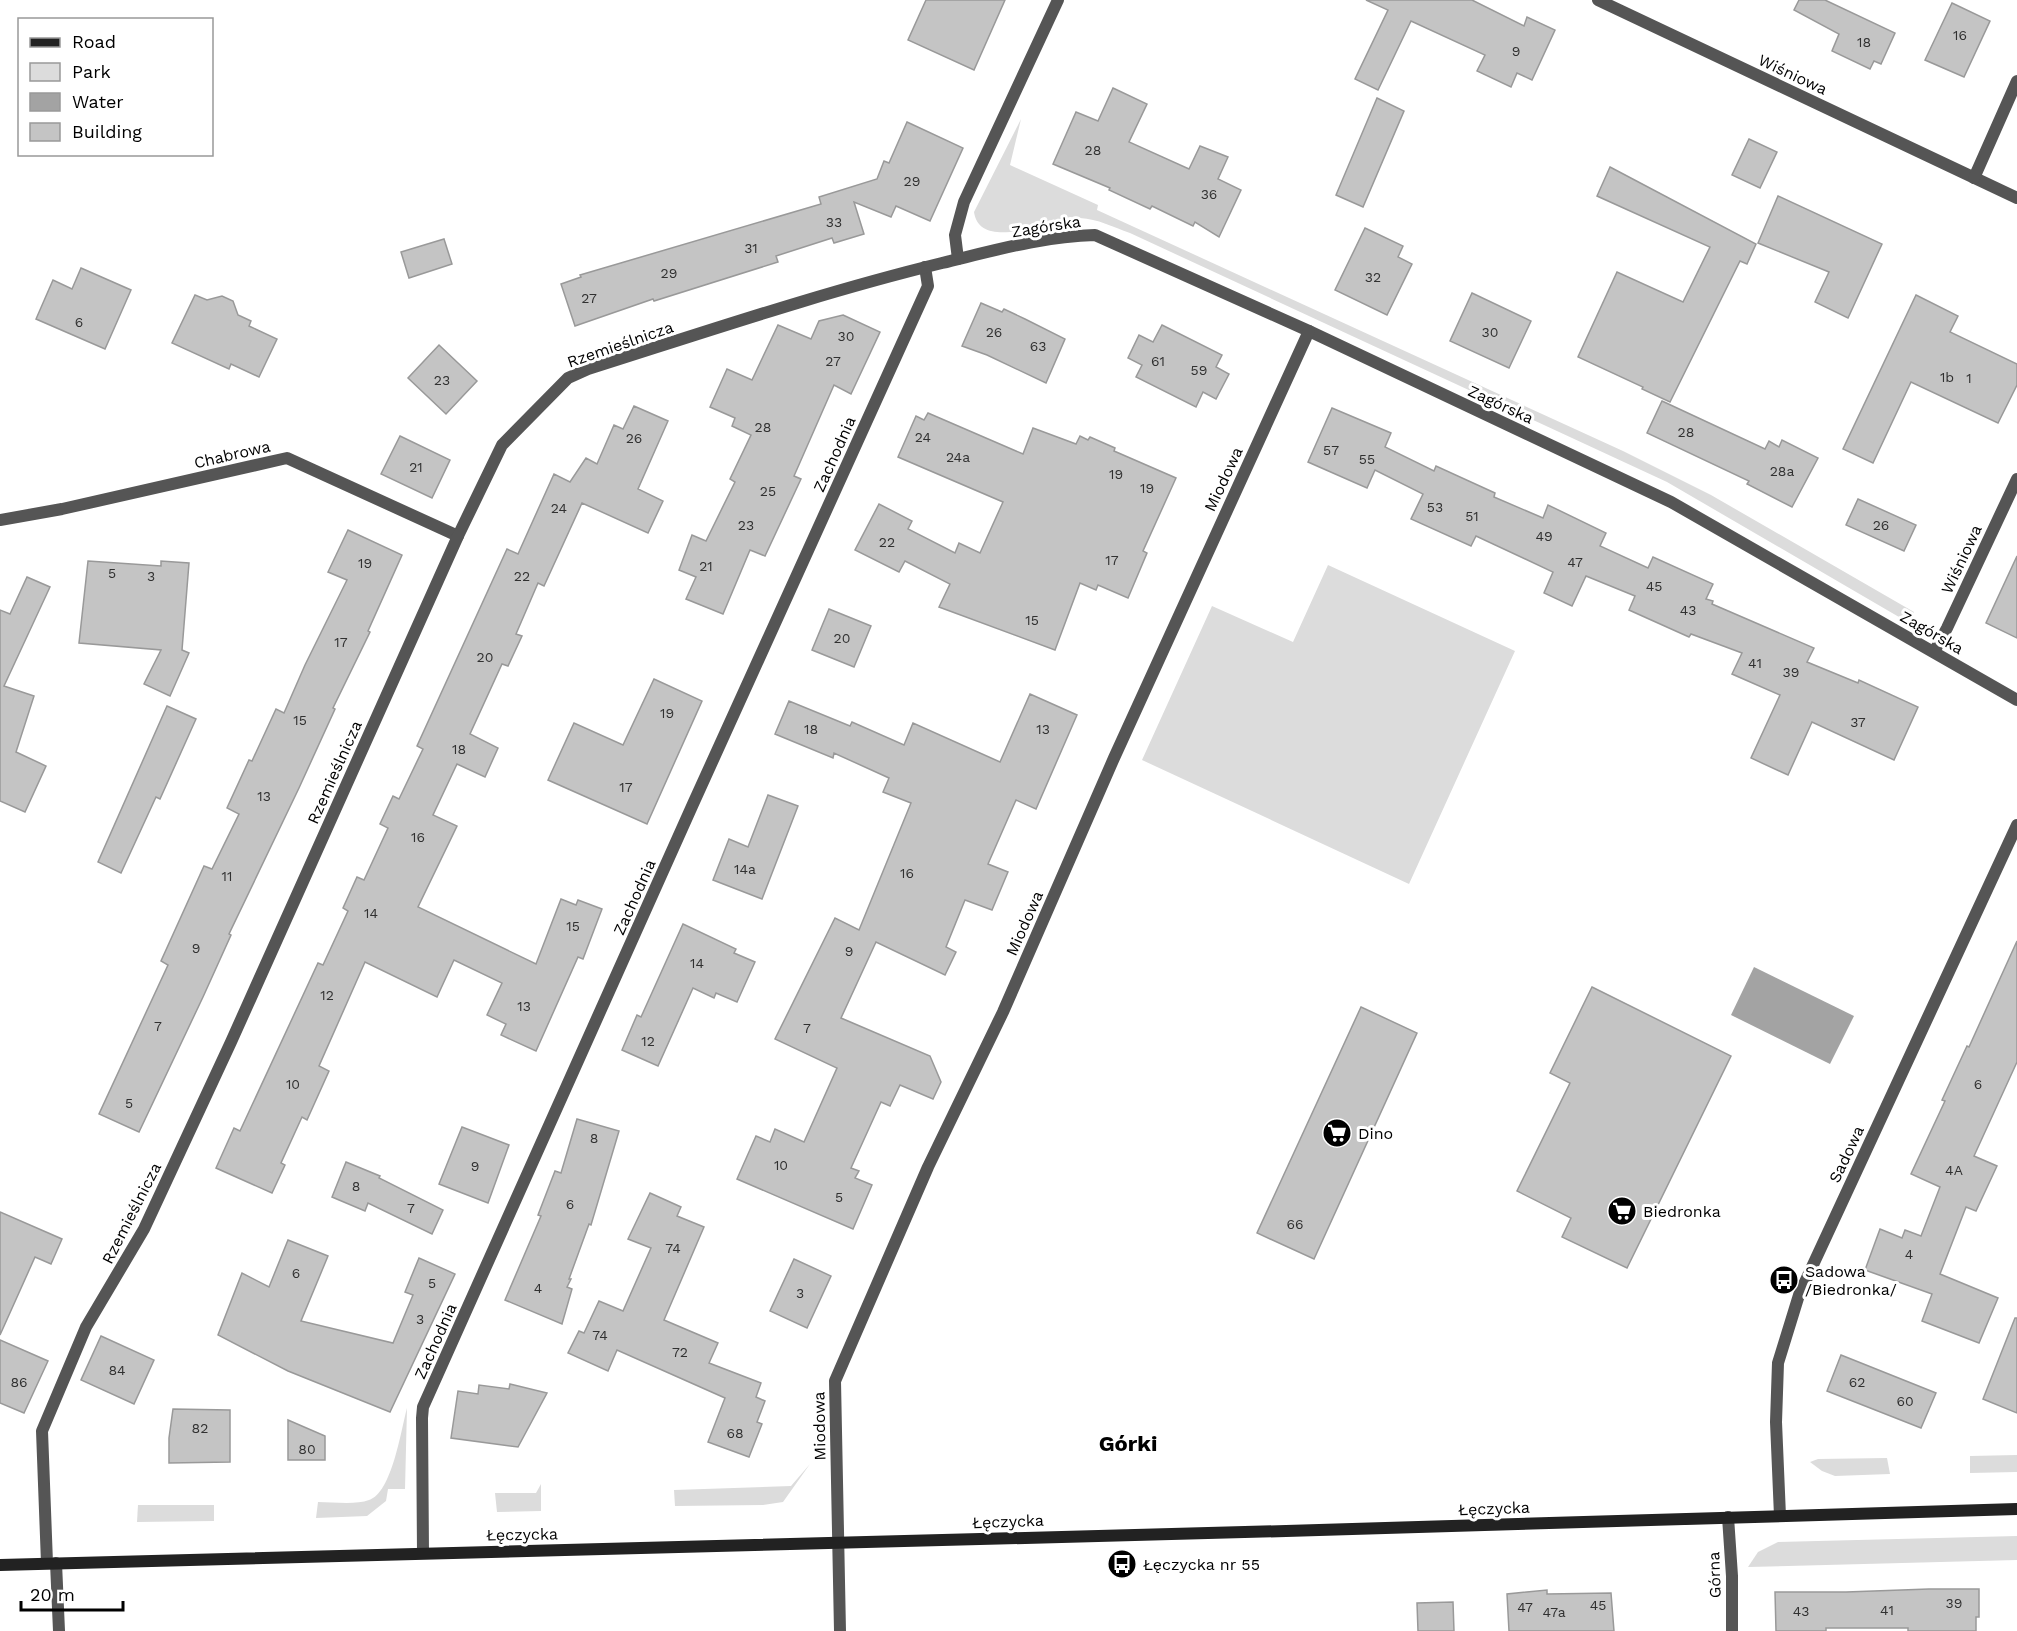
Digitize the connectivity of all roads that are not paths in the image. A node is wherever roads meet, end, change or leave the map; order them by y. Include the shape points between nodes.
1 (1058, 0) edge
2 (1598, 0) edge
3 (2017, 81) edge
4 (1974, 178) junction
5 (2017, 198) edge
6 (958, 259) junction
7 (943, 263) joint
8 (925, 267) junction
9 (1309, 331) junction
10 (2017, 479) edge
11 (0, 520) edge
12 (458, 536) junction
13 (1934, 652) junction
14 (2017, 700) edge
15 (2017, 825) edge
16 (2017, 1509) edge
17 (1780, 1516) junction
18 (1728, 1517) junction
19 (838, 1542) junction
20 (423, 1553) junction
21 (52, 1563) junction
22 (0, 1565) edge
23 (59, 1631) edge
24 (840, 1631) edge
25 (1732, 1631) edge

1 - 6 street via 964,202 955,235
2 - 4 street, Wiśniowa
3 - 4 street
4 - 5 street, Wiśniowa
6 - 7 street, Zagórska
6 - 9 street, Zagórska via 1068,236 1095,235
7 - 8 street, Rzemieślnicza
8 - 12 street, Rzemieślnicza via 778,309 568,378 502,445
8 - 20 street, Zachodnia via 928,286 423,1407
9 - 13 street, Zagórska via 1671,502
9 - 19 street, Miodowa via 1012,990 928,1167 835,1381
10 - 13 street, Wiśniowa
11 - 12 street, Chabrowa via 287,458
12 - 21 street, Rzemieślnicza via 231,1042 144,1229 86,1327 42,1431
13 - 14 street, Zagórska
15 - 17 street, Sadowa via 1799,1295 1778,1363
16 - 17 main road, Łęczycka
17 - 18 main road, Łęczycka
18 - 19 main road, Łęczycka
18 - 25 street, Górna
19 - 20 main road, Łęczycka
19 - 24 street, Miodowa
20 - 21 main road, Łęczycka
21 - 22 main road, Łęczycka
21 - 23 street, Rzemieślnicza

